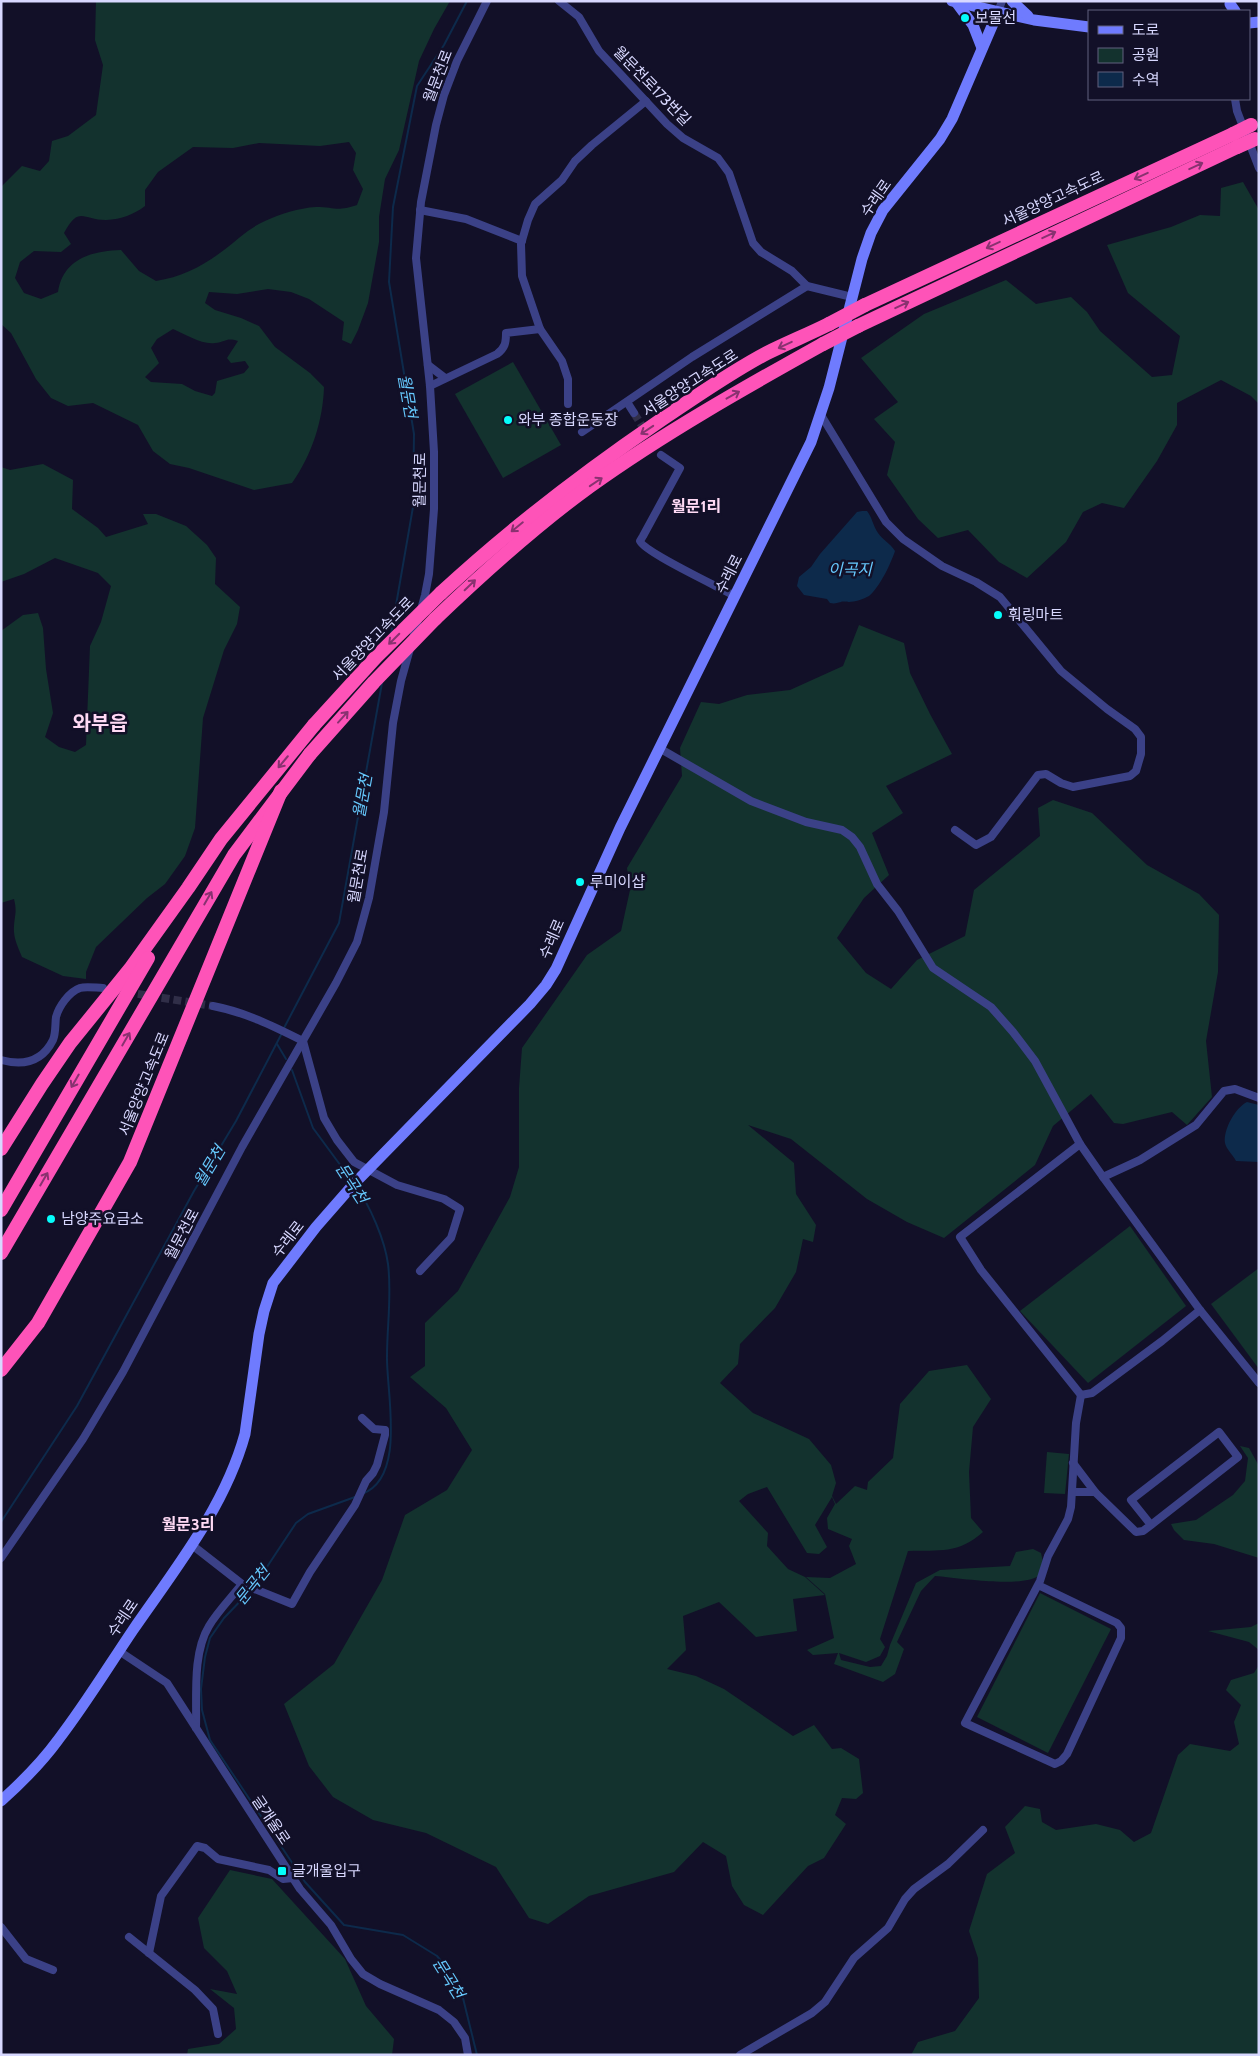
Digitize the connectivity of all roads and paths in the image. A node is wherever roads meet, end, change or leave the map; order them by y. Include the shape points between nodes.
1 (487, 1) edge
2 (560, 1) edge
3 (985, 1) edge
4 (1012, 1) edge
5 (954, 2) edge
6 (971, 6) junction
7 (1000, 6) edge
8 (1034, 20) junction
9 (1088, 27) edge
10 (982, 48) junction
11 (1235, 100) edge
12 (646, 101) junction
13 (1256, 130) edge
14 (1235, 140) junction
15 (1259, 168) edge
16 (420, 210) junction
17 (522, 241) junction
18 (807, 286) junction
19 (852, 297) junction
20 (540, 329) junction
21 (428, 365) junction
22 (445, 378) junction
23 (430, 386) junction
24 (627, 402) junction
25 (568, 404) dead end
26 (634, 413) tunnel mouth
27 (821, 416) junction
28 (582, 432) dead end
29 (661, 455) dead end
30 (735, 596) junction
31 (659, 748) junction
32 (281, 792) junction
33 (955, 830) dead end
34 (188, 888) junction
35 (103, 988) dead end
36 (212, 1006) tunnel mouth
37 (301, 1040) junction
38 (1, 1060) edge
39 (1259, 1098) edge
40 (1080, 1144) junction
41 (1, 1149) edge
42 (368, 1170) junction
43 (1103, 1177) junction
44 (1, 1210) edge
45 (1, 1253) edge
46 (420, 1272) dead end
47 (1200, 1310) junction
48 (1, 1370) edge
49 (1259, 1383) edge
50 (1081, 1394) junction
51 (362, 1418) dead end
52 (1073, 1463) junction
53 (1072, 1492) junction
54 (1095, 1492) junction
55 (1151, 1525) junction
56 (192, 1545) junction
57 (1, 1558) edge
58 (245, 1585) junction
59 (1038, 1585) junction
60 (119, 1651) junction
61 (196, 1728) junction
62 (1, 1801) edge
63 (984, 1830) dead end
64 (293, 1878) junction
65 (1, 1927) edge
66 (129, 1937) dead end
67 (150, 1953) junction
68 (53, 1970) dead end
69 (218, 2034) dead end
70 (468, 2055) edge
71 (740, 2055) edge

1 - 16 street, 월문천로 via 444,95
2 - 12 street, 월문천로173번길 via 579,17 599,51
3 - 6 main road
4 - 8 main road
5 - 6 main road
5 - 10 main road via 973,25
6 - 7 main road
7 - 8 main road
7 - 10 main road, 수레로
8 - 9 main road
10 - 19 main road, 수레로 via 952,119 940,139 875,223
11 - 15 street
12 - 17 street via 592,145 562,180 535,204
12 - 18 street, 월문천로173번길 via 683,138 718,158 729,173 753,243
13 - 14 highway, 서울양양고속도로, bridge
32 -> 14 highway, 서울양양고속도로, bridge via 374,682 435,619 487,568 591,486 707,409 823,344
14 -> 34 highway, 서울양양고속도로, bridge via 865,305 758,358 621,447 479,558 376,657 314,725 221,839
16 - 17 street via 466,220
16 - 21 street, 월문천로 via 416,258
17 - 20 street via 522,276
18 - 19 street, 월문천로173번길
18 - 24 street via 692,357
19 - 27 main road, 수레로
20 - 22 street via 506,333 503,350
20 - 25 street via 562,362 568,379
21 - 22 street
21 - 23 street, 월문천로
22 - 23 street
23 - 37 street, 월문천로 via 435,484 429,574 396,706 384,812 369,898 358,942
24 - 26 street
24 - 28 street
27 - 30 main road, 수레로 via 784,500
27 - 33 street via 886,522 942,566 1000,597 1061,671 1136,729 1141,737 1141,754 1136,771 1130,776 1073,787 1061,784 1046,774 1038,775 991,837 976,845
29 - 30 street via 680,468 642,536 642,545
30 - 31 main road, 수레로
31 - 40 street via 751,801 806,822 842,830 852,838 860,847 877,884 933,968 991,1007 1035,1061
31 - 42 main road, 수레로 via 546,985
45 -> 32 highway, 서울양양고속도로 via 234,855
32 - 48 highway, 서울양양고속도로 via 130,1162 38,1324
34 - 41 highway, 서울양양고속도로 via 130,969 70,1043
34 -> 44 highway, 서울양양고속도로
35 - 38 street via 81,988 69,995 56,1016 54,1038 37,1058 26,1063
36 - 37 street via 264,1021
37 - 42 street via 324,1118 354,1162
37 - 57 street, 월문천로 via 119,1380 83,1439
39 - 43 street via 1235,1090 1224,1091 1190,1129 1140,1160
40 - 43 street
40 - 50 street via 960,1237 981,1270
42 - 46 street via 397,1185 444,1199 460,1209 451,1238
42 - 56 main road, 수레로 via 292,1257 271,1288 259,1334 245,1434 226,1482
43 - 47 street
47 - 49 street
47 - 50 street via 1092,1393
50 - 52 street
51 - 58 street via 374,1429 385,1430 377,1465 292,1604
52 - 53 street
52 - 54 street
53 - 54 street
53 - 59 street via 1068,1519 1048,1556
54 - 55 street via 1136,1532
55 - 55 street via 1238,1457 1219,1432 1131,1500
56 - 58 street
56 - 60 main road, 수레로
58 - 61 street via 209,1626 204,1638 196,1677
59 - 59 street via 964,1723 1055,1764 1067,1754 1122,1638 1117,1622
60 - 61 street, 글개울로 via 167,1683
60 - 62 main road, 수레로 via 58,1742
61 - 64 street, 글개울로
63 - 71 street via 948,1864 914,1889 888,1928 854,1958 825,2002
64 - 67 street via 283,1878 269,1870 218,1858 197,1846 161,1896
64 - 70 street, 글개울로 via 331,1925 363,1974 439,2010 454,2022 465,2038
65 - 68 street via 26,1960
66 - 67 street
67 - 69 street via 213,2009

